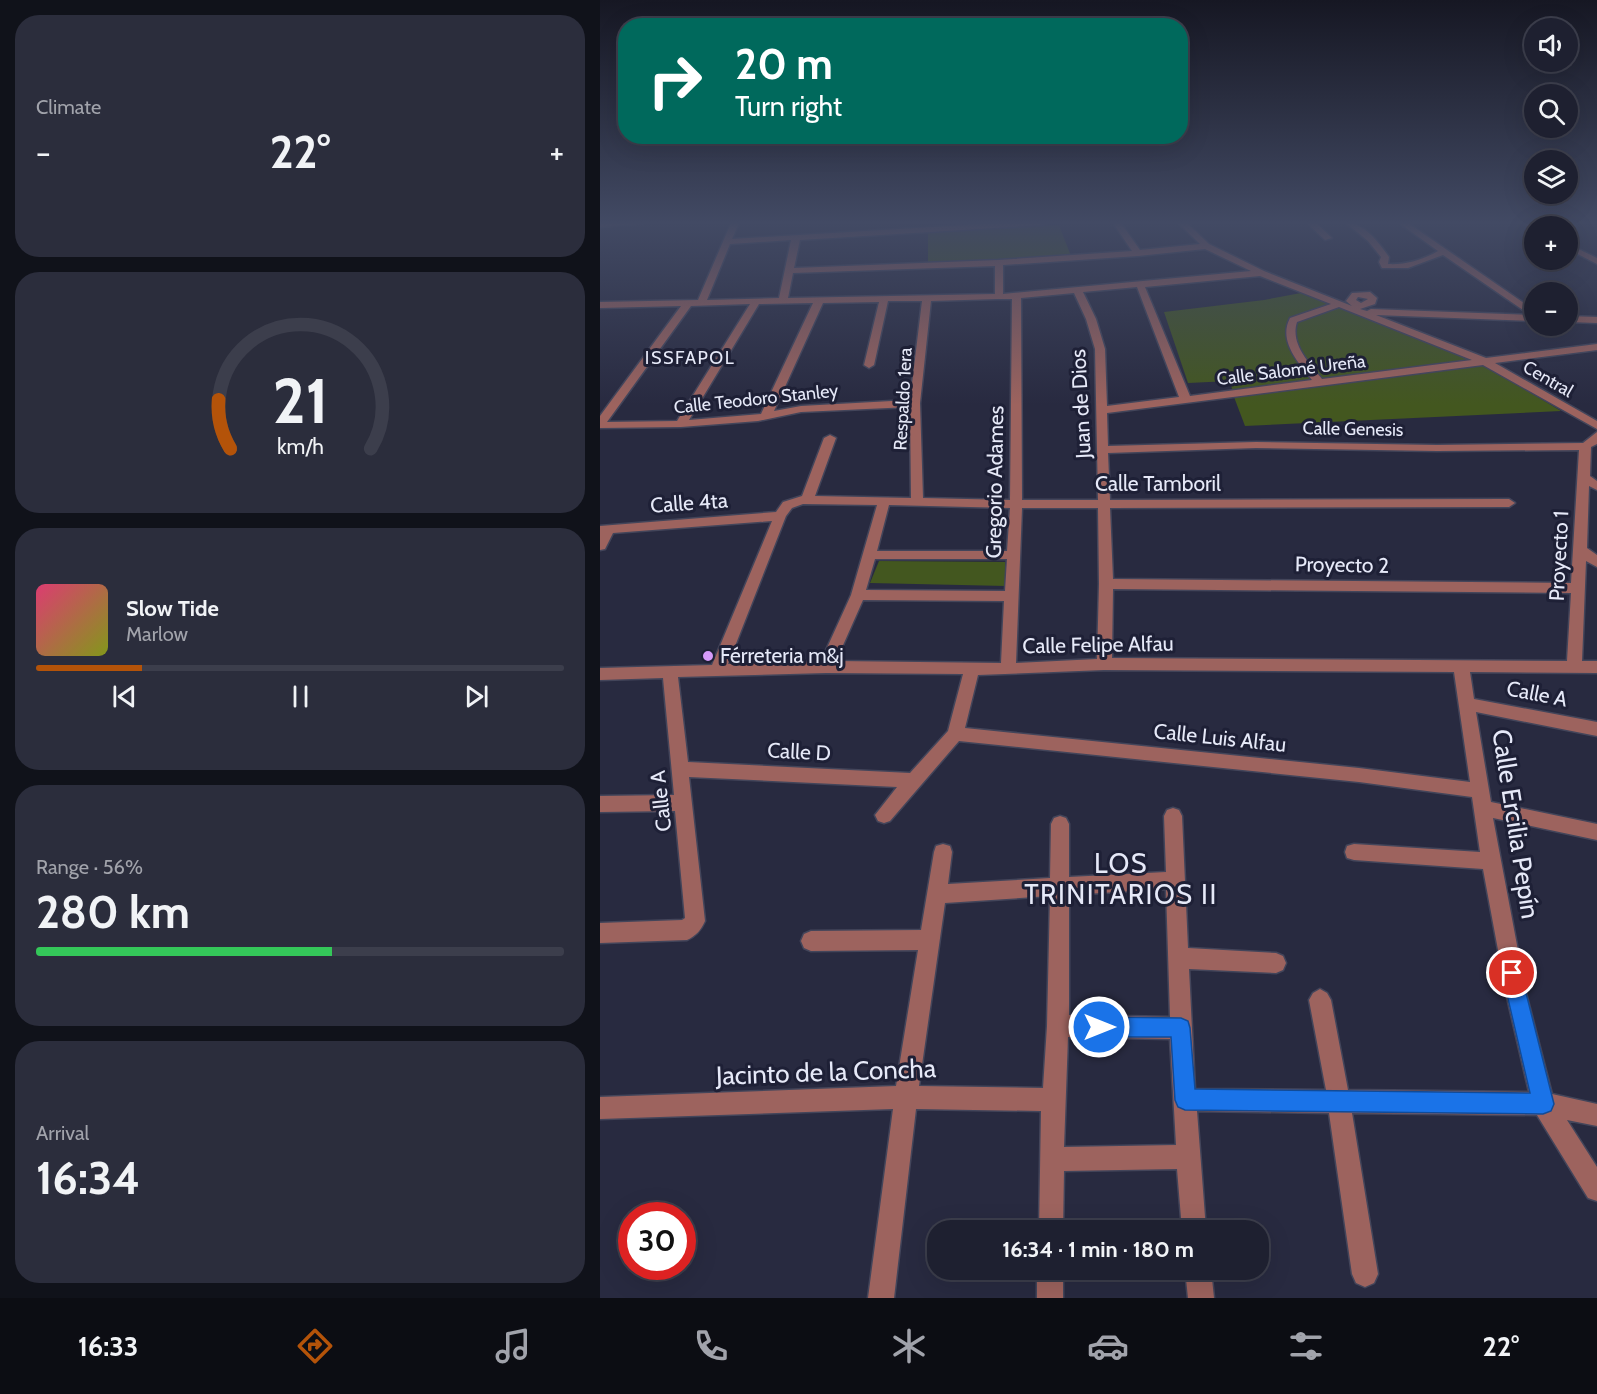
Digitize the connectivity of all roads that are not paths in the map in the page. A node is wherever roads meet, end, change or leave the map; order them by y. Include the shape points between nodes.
1 (709, 284) edge
2 (787, 284) edge
3 (999, 284) edge
4 (1140, 284) joint
5 (1287, 284) edge
6 (1491, 284) edge
7 (1077, 290) junction
8 (1017, 296) junction
9 (999, 297) junction
10 (927, 299) junction
11 (884, 300) junction
12 (819, 301) junction
13 (783, 302) junction
14 (688, 303) junction
15 (701, 303) junction
16 (755, 303) junction
17 (1338, 304) junction
18 (600, 305) edge
19 (1524, 307) edge
20 (1356, 309) junction
21 (1524, 317) edge
22 (1578, 319) edge
23 (1597, 320) edge
24 (1597, 347) edge
25 (1484, 362) junction
26 (869, 366) dead end
27 (1319, 382) junction
28 (1186, 400) junction
29 (915, 403) junction
30 (1102, 410) junction
31 (766, 416) junction
32 (600, 424) edge
33 (681, 424) junction
34 (1597, 426) edge
35 (1597, 435) edge
36 (830, 438) dead end
37 (1585, 446) junction
38 (1104, 450) junction
39 (1584, 478) junction
40 (1597, 486) edge
41 (807, 500) junction
42 (884, 501) junction
43 (917, 501) junction
44 (1509, 503) dead end
45 (1016, 504) junction
46 (1105, 504) junction
47 (780, 516) junction
48 (605, 529) edge
49 (600, 546) edge
50 (1580, 550) junction
51 (869, 555) junction
52 (1014, 555) junction
53 (1597, 562) edge
54 (1106, 584) junction
55 (1578, 588) junction
56 (858, 595) junction
57 (1012, 597) junction
58 (1104, 664) junction
59 (1461, 666) junction
60 (826, 667) junction
61 (1597, 667) edge
62 (1574, 668) junction
63 (718, 669) junction
64 (972, 669) junction
65 (1008, 669) junction
66 (670, 671) junction
67 (600, 674) edge
68 (1469, 704) junction
69 (1597, 729) edge
70 (955, 734) junction
71 (681, 769) junction
72 (915, 781) junction
73 (1482, 799) junction
74 (684, 803) junction
75 (600, 804) edge
76 (884, 815) dead end
77 (1173, 816) dead end
78 (1060, 824) dead end
79 (1597, 832) edge
80 (943, 852) dead end
81 (1354, 852) dead end
82 (1491, 861) junction
83 (1175, 880) junction
84 (1059, 886) junction
85 (937, 894) junction
86 (600, 933) edge
87 (811, 940) dead end
88 (930, 940) junction
89 (1178, 958) junction
90 (1276, 963) dead end
91 (1320, 1000) dead end
92 (1058, 1026) junction
93 (1181, 1028) junction
94 (906, 1097) junction
95 (1053, 1100) junction
96 (1185, 1100) junction
97 (1339, 1102) junction
98 (1543, 1104) junction
99 (600, 1108) edge
100 (1597, 1115) edge
101 (1187, 1157) junction
102 (1053, 1159) junction
103 (1597, 1189) edge
104 (1052, 1220) edge
105 (1193, 1220) edge
106 (1365, 1274) dead end
107 (1050, 1280) edge
108 (1199, 1280) edge
109 (881, 1298) edge
110 (1050, 1298) edge
111 (1201, 1298) edge

1 - 15 street
2 - 13 street
3 - 9 street
4 - 7 street
4 - 28 street
5 - 17 street, Central
6 - 19 street
7 - 8 street
7 - 30 street, Juan de Dios via 1100,349
8 - 9 street
8 - 45 street, Gregorio Adames
9 - 10 street
10 - 11 street
10 - 29 street, Respaldo 1era
11 - 12 street
11 - 26 street
12 - 13 street
12 - 31 street
13 - 16 street
14 - 15 street
14 - 18 street
14 - 32 street
15 - 16 street
16 - 33 street
17 - 20 street, Central
17 - 27 street via 1293,320 1289,328 1290,338
20 - 21 street
20 - 25 street, Central
22 - 23 street
24 - 25 street, Calle Salomé Ureña
25 - 27 street, Calle Salomé Ureña
25 - 34 street, Central
27 - 28 street, Calle Salomé Ureña
28 - 30 street, Calle Salomé Ureña
29 - 31 street, Calle Teodoro Stanley via 801,409
29 - 43 street, Respaldo 1era
30 - 38 street, Juan de Dios
31 - 33 street, Calle Teodoro Stanley
32 - 33 street, Calle Teodoro Stanley
35 - 37 street
36 - 41 street
37 - 38 street, Calle Genesis via 1256,445
37 - 39 street, Proyecto 1
38 - 46 street, Juan de Dios
39 - 40 street
39 - 50 street, Proyecto 1
41 - 42 street, Calle Tamboril
41 - 47 street via 787,505
42 - 43 street, Calle Tamboril
42 - 51 street
43 - 45 street, Calle Tamboril
44 - 46 street, Calle Tamboril
45 - 46 street, Calle Tamboril
45 - 52 street, Gregorio Adames
46 - 54 street, Juan de Dios
47 - 48 street, Calle 4ta
47 - 63 street
48 - 49 street
50 - 53 street
50 - 55 street, Proyecto 1
51 - 52 street
51 - 56 street
52 - 57 street, Gregorio Adames
54 - 55 street, Proyecto 2
54 - 58 street, Juan de Dios
55 - 62 street, Proyecto 1
56 - 57 street
56 - 60 street
57 - 65 street, Gregorio Adames
58 - 59 street, Calle Felipe Alfau
58 - 65 street, Calle Felipe Alfau
59 - 62 street, Calle Felipe Alfau
59 - 68 street, Calle Ercilia Pepín
60 - 63 street, Calle Felipe Alfau
60 - 64 street, Calle Felipe Alfau
61 - 62 street, Calle Felipe Alfau
63 - 66 street, Calle Felipe Alfau
64 - 65 street, Calle Felipe Alfau
64 - 70 street
66 - 67 street, Calle Felipe Alfau
66 - 71 street, Calle A
68 - 69 street, Calle A
68 - 73 street, Calle Ercilia Pepín
70 - 72 street
70 - 73 street, Calle Luis Alfau via 1359,775
71 - 72 street, Calle D
71 - 74 street, Calle A
72 - 76 street
73 - 79 street, Calle Luis Alfau
73 - 82 street, Calle Ercilia Pepín
74 - 75 street
74 - 86 street, Calle A via 695,921 692,927
77 - 83 street
78 - 84 street
80 - 85 street
81 - 82 street
82 - 98 street, Calle Ercilia Pepín via 1516,993
83 - 84 street
83 - 89 street
84 - 85 street
84 - 92 street
85 - 88 street
87 - 88 street
88 - 94 street
89 - 90 street
89 - 93 street
91 - 97 street
92 - 93 street
92 - 95 street
93 - 96 street
94 - 95 street, Jacinto de la Concha
94 - 99 street, Jacinto de la Concha
94 - 109 street
95 - 102 street
96 - 97 street
96 - 101 street
97 - 98 street
97 - 106 street
98 - 100 street
98 - 103 street, Calle Ercilia Pepín
101 - 102 street
101 - 105 street
102 - 104 street
107 - 110 street
108 - 111 street

